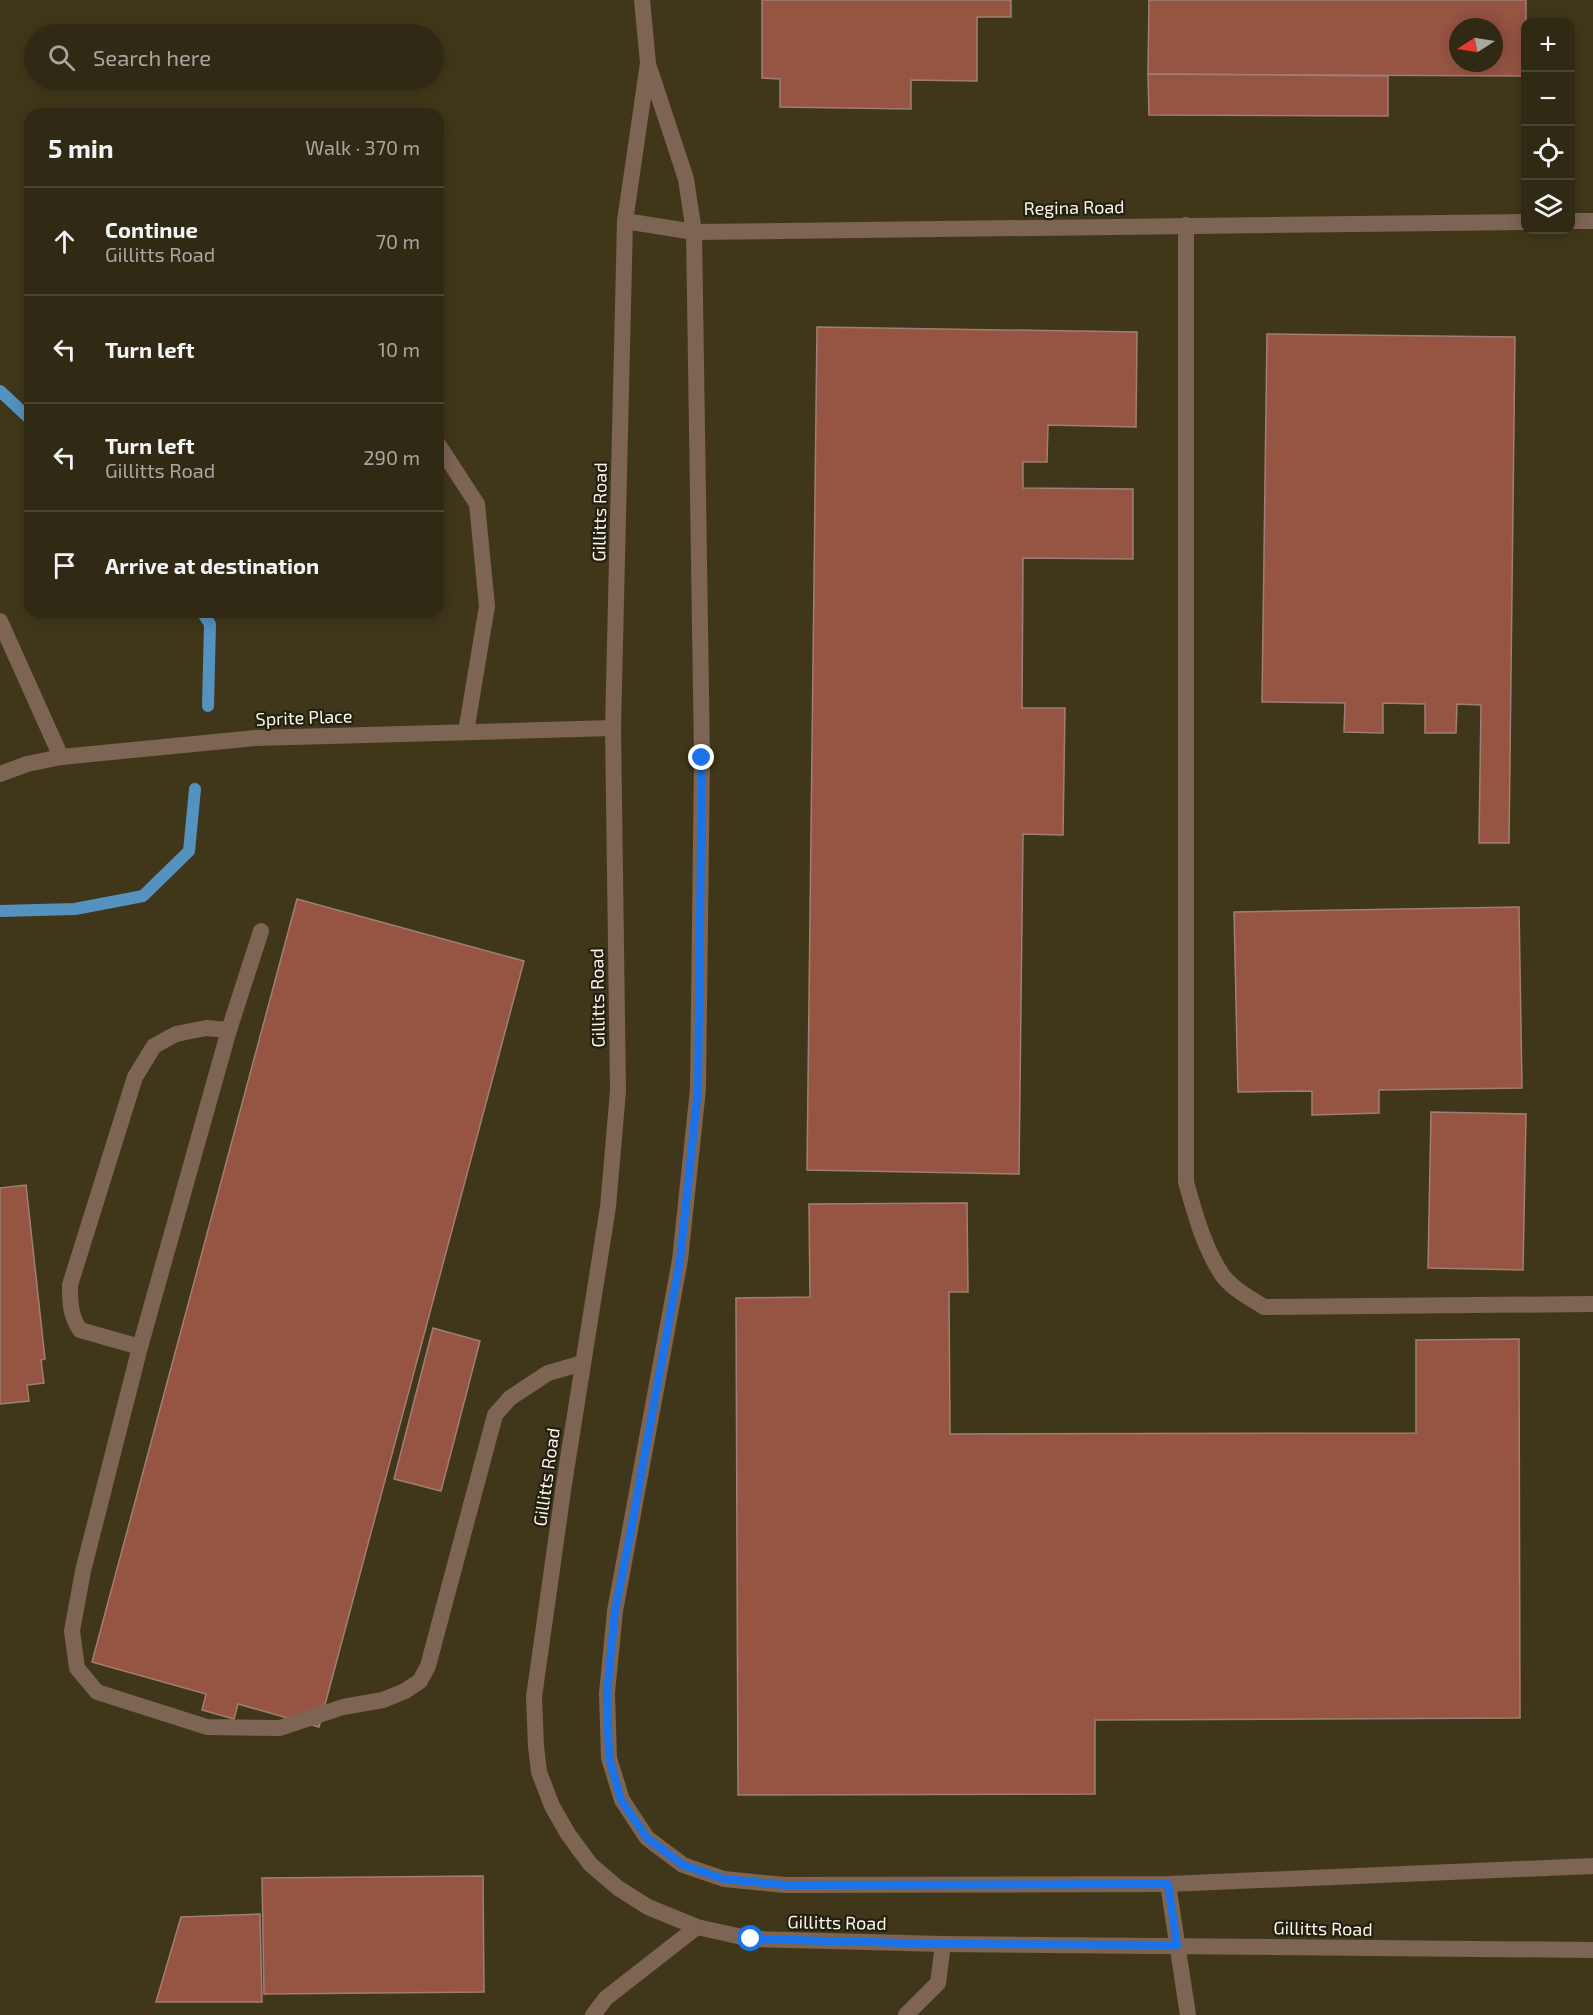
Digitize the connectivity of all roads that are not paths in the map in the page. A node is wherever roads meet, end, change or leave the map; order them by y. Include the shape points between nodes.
1 (642, 0) edge
2 (648, 63) junction
3 (625, 221) junction
4 (1575, 221) edge
5 (1593, 221) edge
6 (1521, 222) edge
7 (1186, 225) junction
8 (694, 232) junction
9 (444, 453) edge
10 (0, 621) edge
11 (613, 728) junction
12 (466, 732) junction
13 (61, 757) junction
14 (0, 774) edge
15 (261, 931) dead end
16 (229, 1030) junction
17 (1593, 1304) edge
18 (140, 1347) junction
19 (583, 1363) junction
20 (1593, 1866) edge
21 (1168, 1884) junction
22 (697, 1927) junction
23 (943, 1944) junction
24 (1177, 1945) junction
25 (1593, 1950) edge
26 (593, 2015) edge
27 (906, 2015) edge
28 (1188, 2015) edge

1 - 2 lane, Gillitts Road
2 - 3 lane, Gillitts Road
2 - 8 lane, Gillitts Road via 687,179
3 - 8 lane, Regina Road
3 - 11 lane, Gillitts Road
4 - 5 lane
6 - 7 lane, Regina Road
7 - 8 lane, Regina Road
7 - 17 lane via 1186,1182 1199,1229 1224,1277 1264,1307
8 - 21 lane, Gillitts Road via 702,758 698,1089 680,1260 615,1611 607,1693 609,1758 621,1800 647,1838 683,1865 724,1879 785,1885
9 - 12 lane via 477,504 487,606
10 - 13 lane
11 - 12 lane, Sprite Place
11 - 19 lane, Gillitts Road via 618,1091 608,1208
12 - 13 lane, Sprite Place via 256,738
13 - 14 lane, Sprite Place
15 - 16 lane
16 - 18 lane
16 - 18 lane via 206,1028 176,1034 154,1046 135,1077 70,1285 69,1305 80,1330
18 - 19 lane via 83,1571 72,1631 77,1668 98,1692 207,1727 280,1728 344,1707 383,1700 420,1681 428,1666 495,1415 510,1398 548,1373
19 - 22 lane, Gillitts Road via 534,1697 539,1772 552,1806 590,1864 648,1907
20 - 21 lane, Gillitts Road
21 - 24 lane
22 - 23 lane, Gillitts Road via 751,1939
22 - 26 lane via 606,1998
23 - 24 lane, Gillitts Road
23 - 27 lane via 938,1983
24 - 25 lane, Gillitts Road
24 - 28 lane

